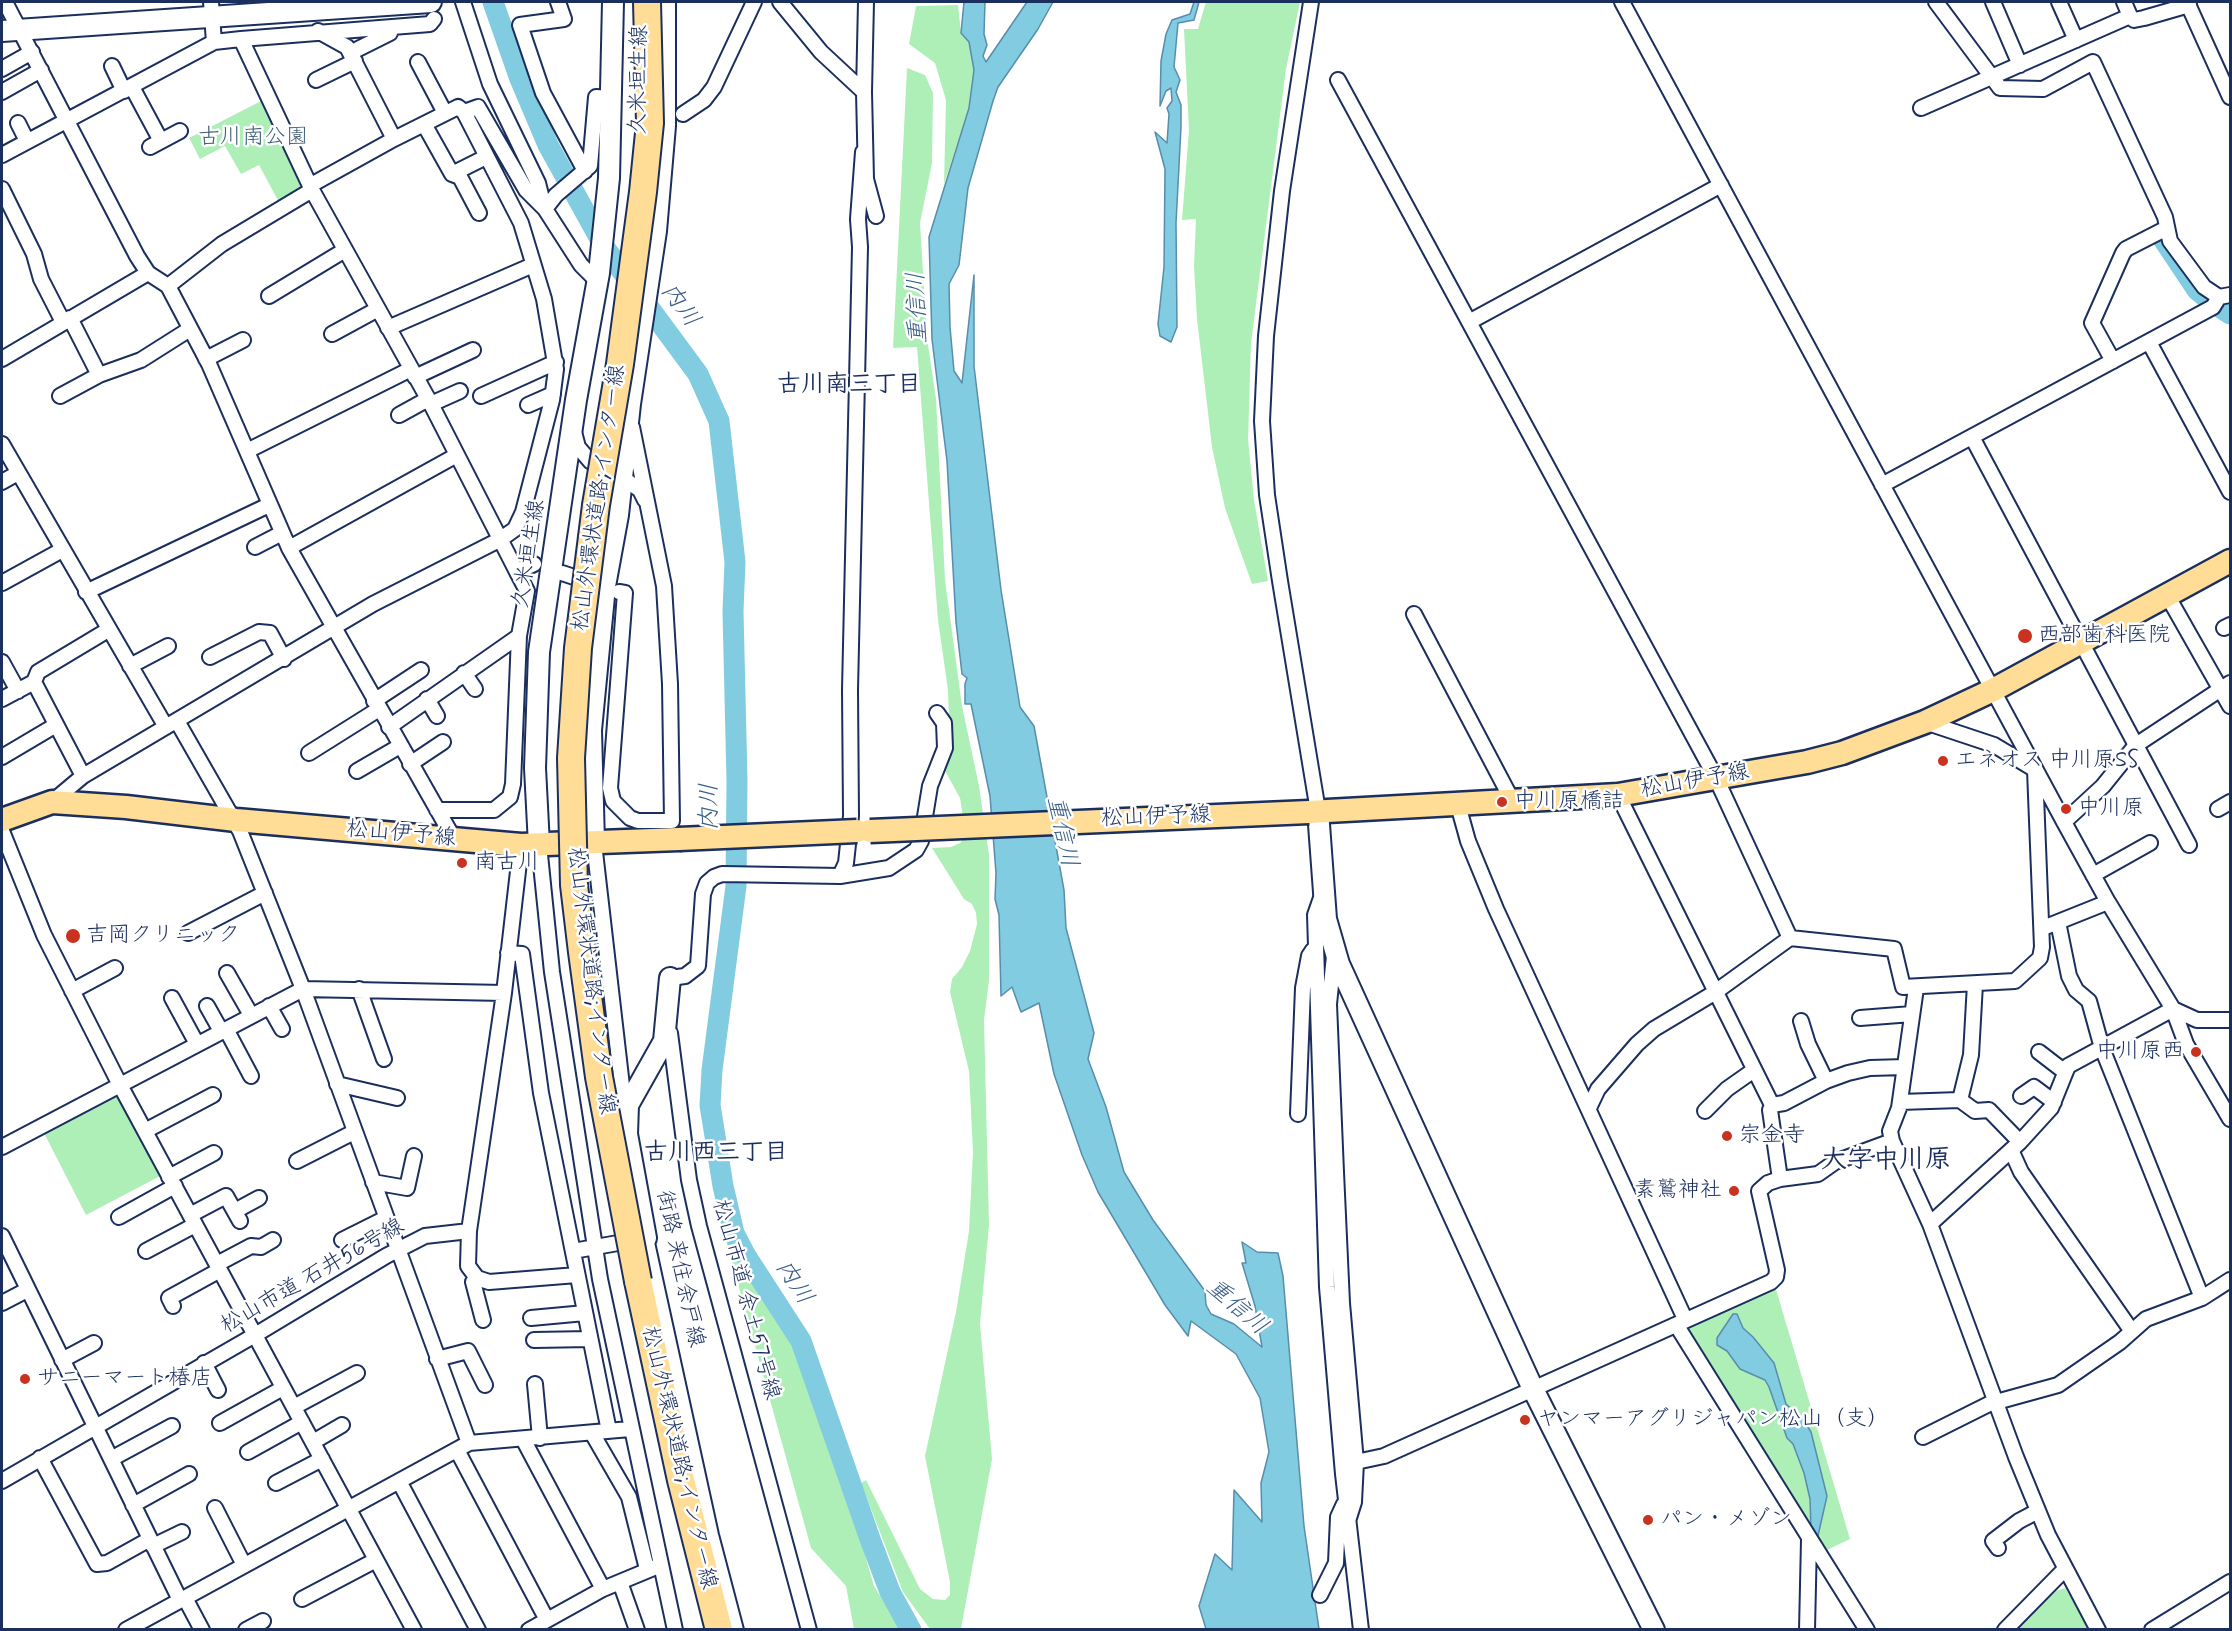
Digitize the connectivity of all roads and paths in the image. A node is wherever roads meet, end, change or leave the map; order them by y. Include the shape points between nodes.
1 (5, 2) edge
2 (463, 2) edge
3 (558, 2) edge
4 (612, 2) edge
5 (647, 2) edge
6 (665, 2) edge
7 (754, 2) edge
8 (780, 2) edge
9 (866, 2) edge
10 (1311, 2) edge
11 (1622, 2) edge
12 (1936, 2) edge
13 (1993, 2) edge
14 (2059, 2) edge
15 (2124, 2) edge
16 (2188, 3) edge
17 (212, 9) edge
18 (432, 10) edge
19 (2130, 16) junction
20 (11, 30) edge
21 (318, 31) junction
22 (390, 33) dead end
23 (241, 39) junction
24 (2076, 40) junction
25 (214, 42) junction
26 (32, 52) junction
27 (352, 57) junction
28 (418, 62) dead end
29 (2020, 64) junction
30 (112, 66) dead end
31 (2, 69) edge
32 (41, 70) junction
33 (1992, 77) junction
34 (315, 80) dead end
35 (1338, 80) dead end
36 (128, 89) junction
37 (2, 92) edge
38 (864, 92) junction
39 (2230, 97) edge
40 (612, 98) junction
41 (1921, 108) dead end
42 (468, 110) junction
43 (445, 113) junction
44 (683, 114) dead end
45 (68, 120) junction
46 (18, 123) dead end
47 (424, 124) junction
48 (180, 130) dead end
49 (394, 139) junction
50 (27, 141) junction
51 (863, 152) junction
52 (2, 155) edge
53 (486, 157) junction
54 (584, 172) junction
55 (452, 174) junction
56 (1721, 185) junction
57 (312, 188) junction
58 (2, 189) edge
59 (545, 209) junction
60 (479, 213) dead end
61 (876, 216) dead end
62 (2167, 228) junction
63 (345, 250) junction
64 (533, 265) junction
65 (148, 273) junction
66 (598, 277) junction
67 (168, 286) junction
68 (269, 296) dead end
69 (2225, 296) edge
70 (378, 309) junction
71 (66, 320) junction
72 (1469, 321) junction
73 (388, 328) junction
74 (190, 329) junction
75 (332, 334) dead end
76 (243, 340) dead end
77 (2149, 342) junction
78 (473, 350) dead end
79 (2, 356) edge
80 (206, 359) junction
81 (2113, 361) junction
82 (556, 362) junction
83 (413, 373) junction
84 (99, 375) junction
85 (460, 391) dead end
86 (553, 394) junction
87 (60, 396) dead end
88 (481, 396) dead end
89 (429, 402) junction
90 (630, 404) junction
91 (528, 405) dead end
92 (399, 415) dead end
93 (572, 427) junction
94 (1972, 437) junction
95 (2, 444) edge
96 (247, 451) junction
97 (457, 455) junction
98 (18, 472) junction
99 (621, 478) junction
100 (2, 482) edge
101 (1882, 485) junction
102 (2230, 492) edge
103 (269, 504) junction
104 (651, 510) junction
105 (282, 533) junction
106 (501, 539) junction
107 (255, 547) dead end
108 (289, 548) junction
109 (62, 550) junction
110 (2230, 561) edge
111 (534, 564) dead end
112 (517, 572) junction
113 (562, 573) dead end
114 (2, 583) edge
115 (597, 585) dead end
116 (86, 592) junction
117 (619, 592) dead end
118 (2167, 595) junction
119 (1414, 614) dead end
120 (108, 630) junction
121 (333, 630) junction
122 (519, 636) junction
123 (2082, 642) junction
124 (168, 646) dead end
125 (210, 657) dead end
126 (284, 659) junction
127 (2, 662) edge
128 (130, 666) junction
129 (421, 670) dead end
130 (464, 673) junction
131 (34, 682) junction
132 (2226, 686) edge
133 (475, 689) dead end
134 (1993, 690) junction
135 (18, 691) junction
136 (2, 699) edge
137 (427, 699) junction
138 (376, 705) junction
139 (2230, 706) edge
140 (937, 713) dead end
141 (437, 716) dead end
142 (1925, 722) junction
143 (171, 724) junction
144 (56, 725) junction
145 (389, 727) junction
146 (443, 742) dead end
147 (2136, 745) junction
148 (400, 746) junction
149 (309, 753) dead end
150 (2, 757) edge
151 (410, 764) junction
152 (2036, 770) junction
153 (357, 771) dead end
154 (83, 776) junction
155 (1716, 778) junction
156 (1618, 795) junction
157 (52, 802) junction
158 (1514, 802) junction
159 (2230, 802) edge
160 (1458, 805) junction
161 (2218, 809) dead end
162 (437, 810) junction
163 (1314, 811) junction
164 (2, 820) edge
165 (236, 820) junction
166 (2064, 822) junction
167 (2, 831) edge
168 (454, 839) junction
169 (594, 843) junction
170 (2150, 843) dead end
171 (530, 845) junction
172 (2189, 845) dead end
173 (2093, 875) junction
174 (840, 876) junction
175 (265, 893) junction
176 (2108, 902) junction
177 (2058, 922) junction
178 (2043, 928) junction
179 (188, 933) dead end
180 (1790, 938) junction
181 (1325, 949) junction
182 (508, 953) junction
183 (115, 968) dead end
184 (227, 973) dead end
185 (670, 978) joint
186 (1975, 984) junction
187 (1916, 987) junction
188 (303, 988) junction
189 (359, 989) junction
190 (72, 991) junction
191 (504, 993) junction
192 (1714, 993) junction
193 (172, 998) dead end
194 (207, 1006) dead end
195 (269, 1006) junction
196 (2173, 1009) junction
197 (668, 1013) junction
198 (1912, 1014) junction
199 (251, 1016) junction
200 (1860, 1018) dead end
201 (2230, 1020) edge
202 (1801, 1021) dead end
203 (282, 1029) dead end
204 (223, 1030) junction
205 (197, 1044) junction
206 (2102, 1048) junction
207 (2039, 1052) dead end
208 (384, 1059) dead end
209 (1905, 1067) junction
210 (1754, 1070) junction
211 (2065, 1072) junction
212 (251, 1076) dead end
213 (1826, 1081) junction
214 (337, 1084) junction
215 (120, 1085) junction
216 (213, 1095) dead end
217 (2021, 1096) dead end
218 (397, 1098) dead end
219 (1960, 1100) junction
220 (1900, 1102) junction
221 (2054, 1102) junction
222 (1772, 1105) junction
223 (1589, 1108) junction
224 (1705, 1111) dead end
225 (1298, 1114) dead end
226 (2230, 1119) edge
227 (145, 1131) junction
228 (354, 1131) junction
229 (627, 1134) junction
230 (1892, 1141) junction
231 (2016, 1146) junction
232 (2, 1148) edge
233 (214, 1153) dead end
234 (414, 1156) dead end
235 (297, 1161) dead end
236 (1780, 1179) junction
237 (172, 1182) junction
238 (373, 1182) junction
239 (259, 1199) dead end
240 (119, 1217) dead end
241 (386, 1218) junction
242 (193, 1220) junction
243 (1930, 1224) junction
244 (469, 1231) junction
245 (2, 1236) edge
246 (646, 1238) junction
247 (273, 1240) dead end
248 (342, 1240) dead end
249 (595, 1248) junction
250 (398, 1250) junction
251 (146, 1251) dead end
252 (573, 1251) junction
253 (218, 1267) junction
254 (577, 1275) junction
255 (477, 1278) junction
256 (2230, 1280) edge
257 (27, 1290) junction
258 (2202, 1298) junction
259 (2, 1303) edge
260 (173, 1306) dead end
261 (585, 1313) junction
262 (531, 1317) dead end
263 (483, 1320) dead end
264 (1681, 1323) junction
265 (2131, 1330) junction
266 (255, 1335) junction
267 (590, 1339) junction
268 (534, 1340) dead end
269 (94, 1343) dead end
270 (437, 1359) junction
271 (62, 1360) junction
272 (204, 1364) junction
273 (357, 1373) dead end
274 (535, 1384) dead end
275 (485, 1385) dead end
276 (283, 1388) junction
277 (1533, 1389) junction
278 (218, 1390) dead end
279 (1997, 1402) junction
280 (294, 1407) junction
281 (302, 1422) junction
282 (220, 1423) dead end
283 (342, 1425) dead end
284 (94, 1426) junction
285 (172, 1426) dead end
286 (630, 1429) junction
287 (609, 1431) junction
288 (592, 1433) junction
289 (1923, 1437) dead end
290 (540, 1438) junction
291 (523, 1439) junction
292 (313, 1442) junction
293 (463, 1446) junction
294 (248, 1452) dead end
295 (40, 1458) junction
296 (111, 1459) junction
297 (322, 1459) junction
298 (1356, 1462) junction
299 (189, 1474) dead end
300 (399, 1480) junction
301 (2, 1481) edge
302 (276, 1483) dead end
303 (1346, 1501) junction
304 (133, 1505) junction
305 (348, 1507) junction
306 (215, 1508) dead end
307 (2038, 1511) junction
308 (1348, 1521) junction
309 (182, 1532) dead end
310 (1809, 1540) junction
311 (152, 1543) junction
312 (1998, 1548) dead end
313 (376, 1560) junction
314 (244, 1565) junction
315 (661, 1566) junction
316 (647, 1569) junction
317 (2064, 1570) junction
318 (620, 1581) junction
319 (2230, 1582) edge
320 (603, 1589) junction
321 (1320, 1595) dead end
322 (182, 1599) junction
323 (302, 1599) dead end
324 (547, 1620) junction
325 (263, 1621) dead end
326 (126, 1629) edge
327 (202, 1629) edge
328 (246, 1629) edge
329 (414, 1629) edge
330 (478, 1629) edge
331 (529, 1629) edge
332 (637, 1629) edge
333 (675, 1629) edge
334 (719, 1629) edge
335 (736, 1629) edge
336 (809, 1629) edge
337 (1361, 1629) edge
338 (1654, 1629) edge
339 (1807, 1629) edge
340 (1867, 1629) edge
341 (2005, 1629) edge
342 (2098, 1629) edge
343 (2152, 1629) edge

1 - 20 street
2 - 59 street via 490,84 538,183
3 - 54 street via 564,19 520,25 543,93
4 - 40 main road, 久米垣生線
5 - 334 highway, 松山外環状道路;インター線, bridge via 650,123 644,192 594,516 578,648 571,758 574,885 599,1077 638,1281 681,1480
6 - 90 main road, 久米垣生線 via 665,126 656,231
7 - 44 street via 714,87 704,100
8 - 38 street via 821,52
9 - 38 street
10 - 163 street via 1281,202 1266,336 1262,421 1267,495
11 - 56 street
12 - 33 street
13 - 29 street
14 - 24 street
15 - 19 street
16 - 19 street via 2144,18 2134,20
16 - 39 street
17 - 18 main road
17 - 20 main road
17 - 25 street
18 - 21 street via 430,24
19 - 24 street
20 - 26 street
21 - 23 street
21 - 27 street via 347,47
22 - 27 street
23 - 25 street
23 - 57 street
24 - 29 street
25 - 36 street
26 - 31 street
26 - 32 street
27 - 34 street
27 - 49 street
28 - 43 street
29 - 33 street
30 - 36 street
32 - 37 street
32 - 45 street
33 - 41 street
33 - 62 street via 2000,88 2043,89 2093,62
35 - 72 street
36 - 45 street
36 - 48 street via 155,144
38 - 51 street
40 - 54 street via 596,97 590,166
40 - 66 main road, 久米垣生線 via 609,178
42 - 43 street via 458,107
42 - 53 street
42 - 59 street via 478,107 526,190
43 - 47 street
45 - 50 street
45 - 65 street
46 - 50 street
47 - 49 street
47 - 55 street
49 - 57 street
50 - 52 street
51 - 61 street
51 - 174 street via 858,219 851,816 846,862
53 - 55 street
53 - 64 street via 521,223
54 - 59 street
55 - 60 street via 460,177
56 - 72 street
56 - 101 street
57 - 63 street
57 - 67 street via 222,244
58 - 71 street via 34,254 40,279
59 - 66 street via 581,265
62 - 69 street via 2170,241 2196,279
62 - 81 street via 2126,249 2092,323
63 - 68 street
63 - 70 street
64 - 73 street
64 - 82 street
65 - 67 street
65 - 71 street
66 - 93 main road, 久米垣生線
67 - 74 street
69 - 77 street via 2213,307
70 - 73 street
70 - 75 street
71 - 79 street
71 - 84 street
72 - 155 street
73 - 83 street
74 - 80 street
74 - 84 street via 141,360
76 - 80 street
77 - 81 street
77 - 102 street
78 - 83 street
80 - 96 street
81 - 94 street
82 - 86 street
82 - 88 street
83 - 89 street
83 - 96 street
84 - 87 street
85 - 89 street
86 - 91 street
86 - 106 street via 523,512 515,529
89 - 92 street
89 - 97 street
90 - 99 main road
90 - 104 street via 633,435
93 - 99 street via 578,447 590,461
93 - 171 main road, 久米垣生線 via 539,652
94 - 101 street
94 - 123 street
95 - 98 street
96 - 103 street
97 - 106 street
97 - 108 street
98 - 100 street
98 - 109 street
99 - 104 street via 640,490
99 - 169 main road via 605,586 591,730
101 - 134 street
103 - 105 street
103 - 116 street
104 - 117 street via 664,586 672,821 638,821 613,801 610,788 615,689 625,593
105 - 107 street
105 - 108 street
106 - 112 street
106 - 121 street via 373,604
108 - 121 street
109 - 114 street
109 - 116 street
110 - 118 main road, 松山伊予線
111 - 112 street
112 - 122 street via 526,591
113 - 115 street
116 - 120 street
118 - 123 main road, 松山伊予線
118 - 132 street
119 - 158 street
120 - 128 street
120 - 131 street via 38,672
121 - 126 street
121 - 138 street
122 - 130 street
122 - 162 street via 510,797 494,810
123 - 134 main road, 松山伊予線
123 - 147 street
124 - 128 street
125 - 126 street via 259,632 270,633
126 - 143 street
127 - 135 street
128 - 143 street
129 - 138 street
130 - 133 street
130 - 137 street
131 - 135 street
131 - 144 street
132 - 139 street
132 - 147 street
134 - 142 main road, 松山伊予線
134 - 152 street
135 - 136 street
137 - 141 street
137 - 145 street
138 - 145 street
138 - 149 street
140 - 174 street via 944,723 945,748 930,786 916,850 889,868
142 - 152 street via 1994,746
142 - 155 main road, 松山伊予線 via 1842,753
143 - 154 street
143 - 165 street
144 - 150 street
144 - 154 street
145 - 148 street
146 - 151 street
147 - 166 street via 2103,786
147 - 172 street
148 - 151 street
148 - 153 street
151 - 162 street
152 - 166 street
152 - 178 street via 2037,880
154 - 157 street
155 - 156 main road, 松山伊予線
155 - 180 street
156 - 158 main road, 松山伊予線
156 - 192 street
157 - 164 main road, 松山伊予線
157 - 165 main road, 松山伊予線
158 - 160 main road, 松山伊予線
159 - 161 street
160 - 163 main road, 松山伊予線
160 - 223 street via 1467,841 1496,909
162 - 168 street
163 - 169 main road, 松山伊予線, bridge
163 - 181 main road via 1324,890
165 - 168 main road, 松山伊予線
165 - 175 street
166 - 173 street
167 - 190 street via 44,935
168 - 171 main road, 松山伊予線
169 - 171 main road, 松山伊予線
169 - 229 street, 街路 来住余戸線
170 - 173 street
171 - 182 street
171 - 249 street
173 - 176 street
174 - 185 street via 714,877 703,894 698,966 685,976
175 - 179 street
175 - 188 street
176 - 177 street
176 - 196 street
177 - 178 street
177 - 206 street via 2069,976 2076,990 2089,1001
178 - 186 street via 2040,958 2015,981
180 - 187 street via 1894,949 1903,987
180 - 192 street
181 - 225 street via 1309,956 1303,988
181 - 277 main road
181 - 298 street via 1342,1303
181 - 303 street via 1327,1287
182 - 191 street
182 - 252 street via 522,954 542,1093
183 - 190 street
184 - 199 street
185 - 197 main road, 松山市道 余土57号線
186 - 187 street
186 - 219 street via 1971,1055
187 - 198 street
188 - 189 street
188 - 195 street
188 - 214 street
189 - 191 street
189 - 208 street
190 - 215 street
191 - 244 street
192 - 210 street
192 - 223 street via 1654,1029 1637,1044 1598,1089
193 - 205 street
194 - 204 street
195 - 199 street
195 - 203 street
196 - 201 street via 2197,1020
196 - 206 street
196 - 226 street via 2186,1044
197 - 229 main road via 664,1041 628,1105
197 - 336 street, 松山市道 余土57号線 via 689,1180 699,1226
198 - 200 street
198 - 209 street
199 - 204 street
202 - 213 street
204 - 205 street
204 - 212 street
205 - 215 street
206 - 211 street via 2076,1061
206 - 258 street
207 - 211 street
209 - 213 street via 1870,1068
209 - 220 street
210 - 222 street
210 - 224 street
211 - 221 street
213 - 222 street via 1784,1103
214 - 218 street
214 - 228 street
215 - 227 street
215 - 232 street
216 - 227 street
217 - 221 street via 2034,1087
219 - 220 street
219 - 231 street via 1976,1111 1989,1110
220 - 230 street via 1890,1131
221 - 231 street
222 - 236 street
223 - 264 street
227 - 237 street
228 - 235 street
228 - 238 street
229 - 246 main road, 街路 来住余戸線
230 - 236 street via 1835,1162 1818,1174
230 - 243 street
231 - 243 street
231 - 265 street via 2021,1172
233 - 237 street
234 - 238 street via 407,1188
236 - 264 street via 1763,1186 1759,1197 1776,1277
237 - 240 street
237 - 242 street
238 - 241 street
239 - 242 street via 238,1216 226,1196
241 - 248 street
241 - 250 street
242 - 251 street
242 - 253 street
243 - 279 street
244 - 250 street, 松山市道 石井56号線 via 425,1236
244 - 255 street via 468,1266
245 - 257 street
246 - 249 street
246 - 335 street, 街路 来住余戸線 via 711,1535
247 - 253 street via 251,1246
249 - 252 street
249 - 286 street
250 - 266 street, 松山市道 石井56号線
250 - 270 street
252 - 254 street
253 - 260 street via 169,1298
253 - 266 street
254 - 255 street via 489,1282
254 - 261 street
255 - 263 street via 472,1282
256 - 258 street
257 - 259 street
257 - 271 street
258 - 265 street via 2146,1319
261 - 262 street
261 - 267 street
264 - 277 street
264 - 310 street
265 - 279 street via 2058,1385
266 - 272 street, 松山市道 石井56号線
266 - 276 street
267 - 268 street
267 - 287 street
269 - 271 street
270 - 275 street via 468,1351
270 - 293 street
271 - 284 street
272 - 278 street
272 - 284 street, 松山市道 石井56号線
273 - 280 street
274 - 290 street
276 - 280 street
276 - 282 street
277 - 298 street via 1384,1456
277 - 338 main road
279 - 289 street
279 - 307 street
280 - 281 street
281 - 292 street
281 - 294 street
283 - 292 street
284 - 295 street, 松山市道 石井56号線
284 - 296 street
285 - 296 street
286 - 287 street
286 - 315 street
287 - 288 street
288 - 290 street
288 - 316 street via 629,1497
290 - 291 street
291 - 293 street
291 - 320 street
292 - 297 street
293 - 300 street
293 - 324 street
295 - 301 street, 松山市道 石井56号線
295 - 311 street via 97,1564
296 - 304 street
297 - 302 street
297 - 305 street
298 - 308 street via 1354,1502
299 - 304 street
300 - 305 street
300 - 330 street
303 - 308 street
303 - 321 street via 1338,1517 1336,1563
304 - 311 street
305 - 313 street
305 - 314 street
306 - 314 street
307 - 312 street via 1993,1541
307 - 317 street
308 - 337 street
309 - 311 street
310 - 339 street
310 - 340 street
311 - 322 street
313 - 323 street
313 - 329 street
314 - 322 street
315 - 316 street
315 - 333 street
316 - 318 street
317 - 341 street
317 - 342 street
318 - 320 street
318 - 332 street
319 - 343 street
320 - 324 street
322 - 326 street
322 - 327 street
324 - 331 street
325 - 328 street

